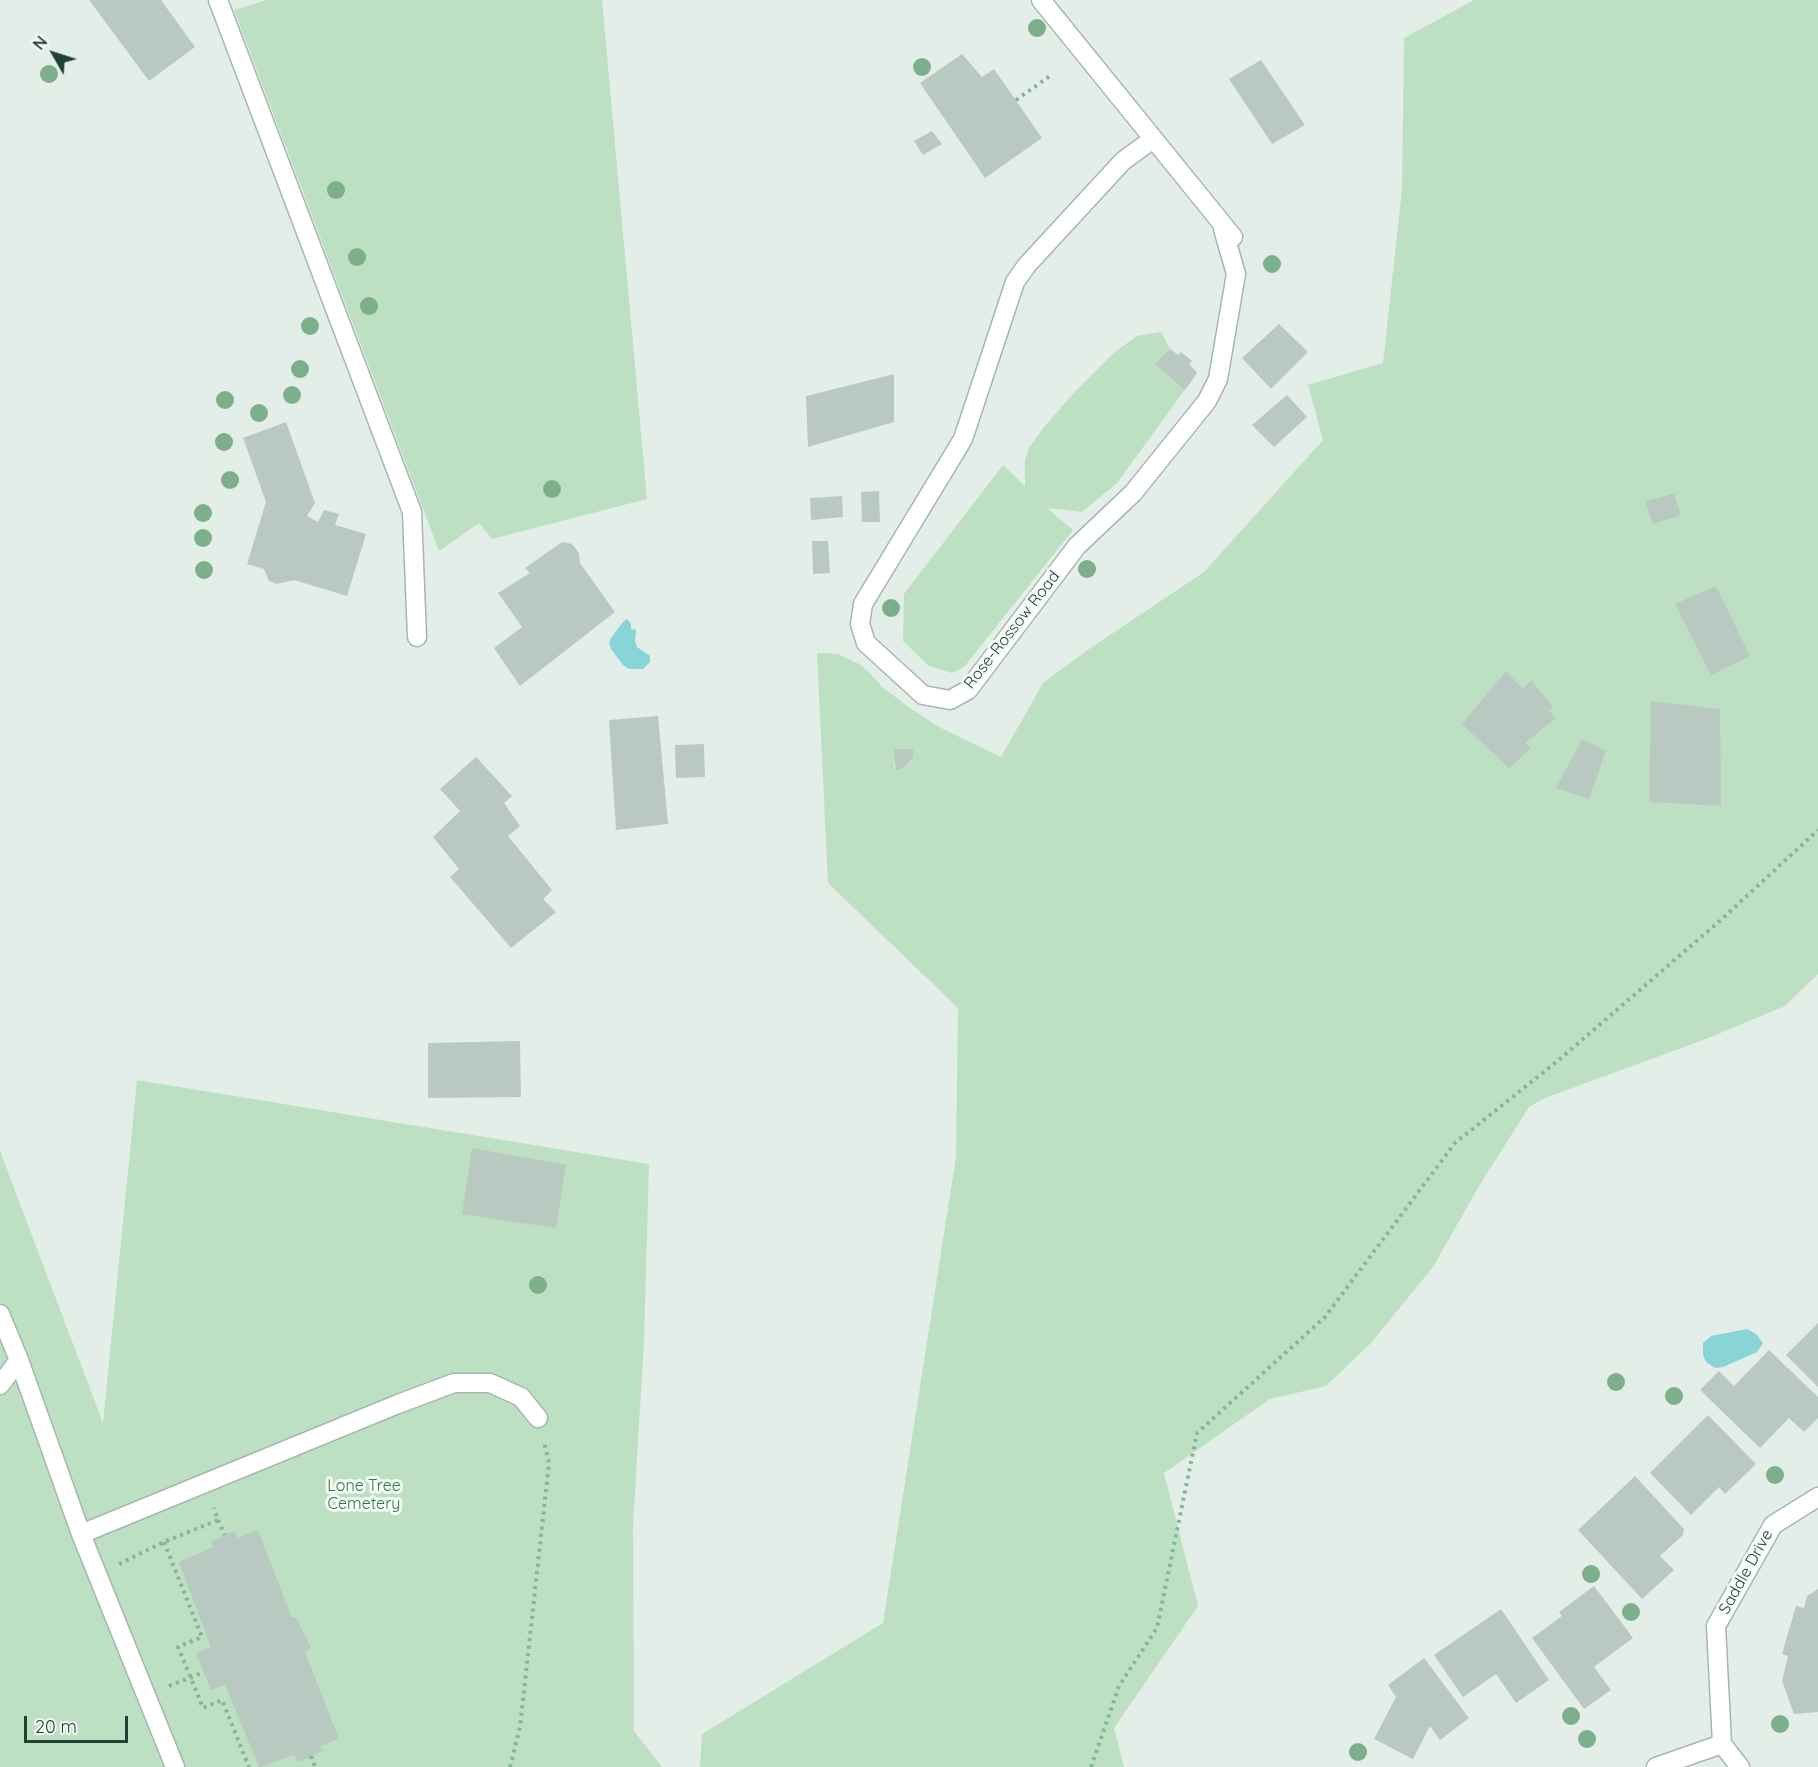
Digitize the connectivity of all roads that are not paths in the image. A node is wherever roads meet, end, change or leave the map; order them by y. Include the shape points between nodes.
1 (218, 0) edge
2 (1041, 0) edge
3 (1154, 139) junction
4 (417, 636) dead end
5 (0, 1314) edge
6 (19, 1360) junction
7 (0, 1384) edge
8 (538, 1418) road end
9 (1818, 1497) edge
10 (81, 1534) junction
11 (1722, 1744) junction
12 (175, 1767) edge
13 (1656, 1767) edge
14 (1740, 1767) edge

1 - 4 street via 412,512
2 - 3 street, Rose-Rossow Road
3 - 3 street, Rose-Rossow Road via 1233,237 1223,229 1236,274 1218,379 1207,401 1132,493 1077,546 968,690 950,700 923,695 866,643 860,624 863,604 963,438 1015,282 1123,161
5 - 6 street
6 - 7 street
6 - 10 street
8 - 10 street via 521,1397 490,1383 454,1383
9 - 11 street, Saddle Drive via 1773,1525 1716,1626
10 - 12 street
11 - 13 street
11 - 14 street

